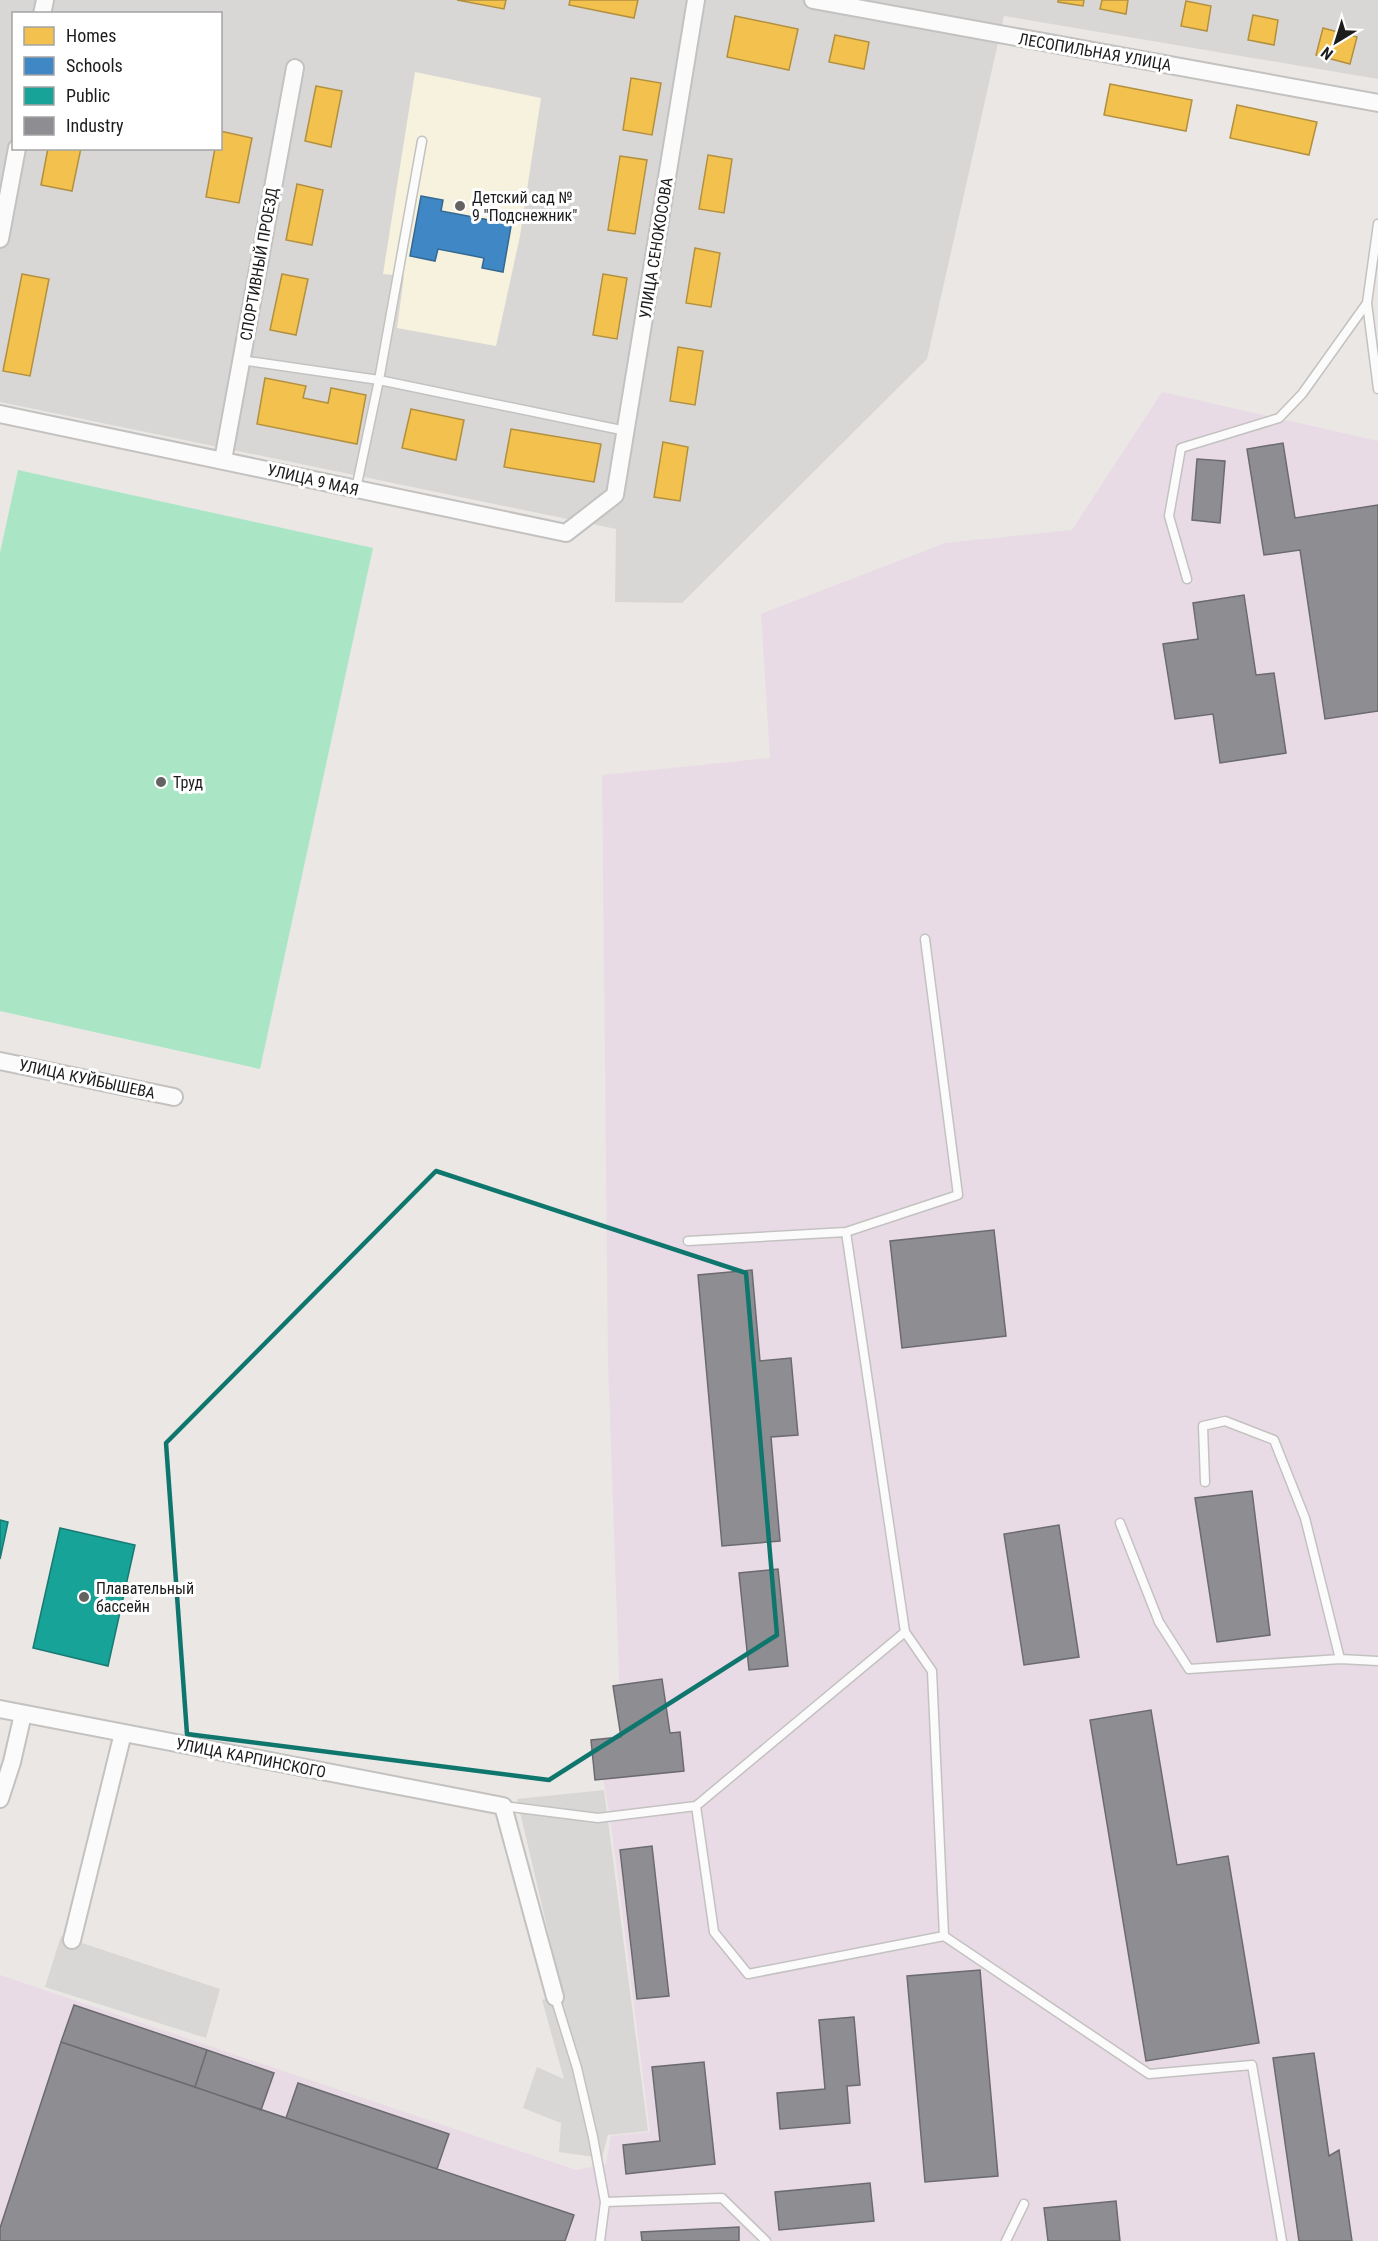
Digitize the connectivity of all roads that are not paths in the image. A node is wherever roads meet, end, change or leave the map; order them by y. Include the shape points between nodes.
1 (696, 0) edge
2 (813, 0) edge
3 (295, 68) dead end
4 (1378, 103) edge
5 (422, 141) dead end
6 (17, 150) edge
7 (1378, 224) edge
8 (0, 239) edge
9 (1367, 303) junction
10 (242, 360) junction
11 (379, 380) junction
12 (1378, 389) edge
13 (0, 414) edge
14 (626, 430) junction
15 (223, 460) junction
16 (356, 490) junction
17 (615, 495) joint
18 (1187, 579) dead end
19 (925, 939) dead end
20 (0, 1061) edge
21 (174, 1098) dead end
22 (846, 1232) junction
23 (688, 1241) dead end
24 (1205, 1482) dead end
25 (1120, 1523) dead end
26 (905, 1632) junction
27 (1340, 1659) junction
28 (1378, 1660) edge
29 (0, 1709) edge
30 (23, 1714) junction
31 (123, 1733) junction
32 (0, 1799) edge
33 (502, 1806) junction
34 (696, 1806) junction
35 (944, 1936) junction
36 (72, 1940) dead end
37 (555, 1997) joint
38 (605, 2202) junction
39 (1024, 2204) dead end
40 (600, 2241) edge
41 (766, 2241) edge
42 (1006, 2241) edge
43 (1282, 2241) edge

1 - 14 street, УЛИЦА СЕНОКОСОВА
2 - 4 street, ЛЕСОПИЛЬНАЯ УЛИЦА
3 - 10 street, СПОРТИВНЫЙ ПРОЕЗД
5 - 11 lane
6 - 8 street
7 - 9 lane
9 - 12 lane
9 - 18 lane via 1302,394 1279,418 1181,448 1169,516
10 - 11 lane
10 - 15 street, СПОРТИВНЫЙ ПРОЕЗД
11 - 14 lane
11 - 16 lane
13 - 15 street, УЛИЦА 9 МАЯ
14 - 17 street, УЛИЦА СЕНОКОСОВА
15 - 16 street, УЛИЦА 9 МАЯ
16 - 17 street, УЛИЦА 9 МАЯ via 566,533
19 - 22 lane via 958,1195
20 - 21 street, УЛИЦА КУЙБЫШЕВА
22 - 23 lane
22 - 26 lane
24 - 27 lane via 1203,1426 1225,1421 1274,1440 1305,1518
25 - 27 lane via 1159,1622 1190,1669
26 - 34 lane
26 - 35 lane via 932,1671
27 - 28 lane
29 - 30 street, УЛИЦА КАРПИНСКОГО
30 - 31 street, УЛИЦА КАРПИНСКОГО
30 - 32 street
31 - 33 street, УЛИЦА КАРПИНСКОГО
31 - 36 street
33 - 34 lane via 598,1818
33 - 37 street
34 - 35 lane via 714,1932 748,1974
35 - 43 lane via 1149,2074 1252,2065
37 - 38 lane via 577,2068
38 - 40 lane
38 - 41 lane via 722,2198
39 - 42 lane

